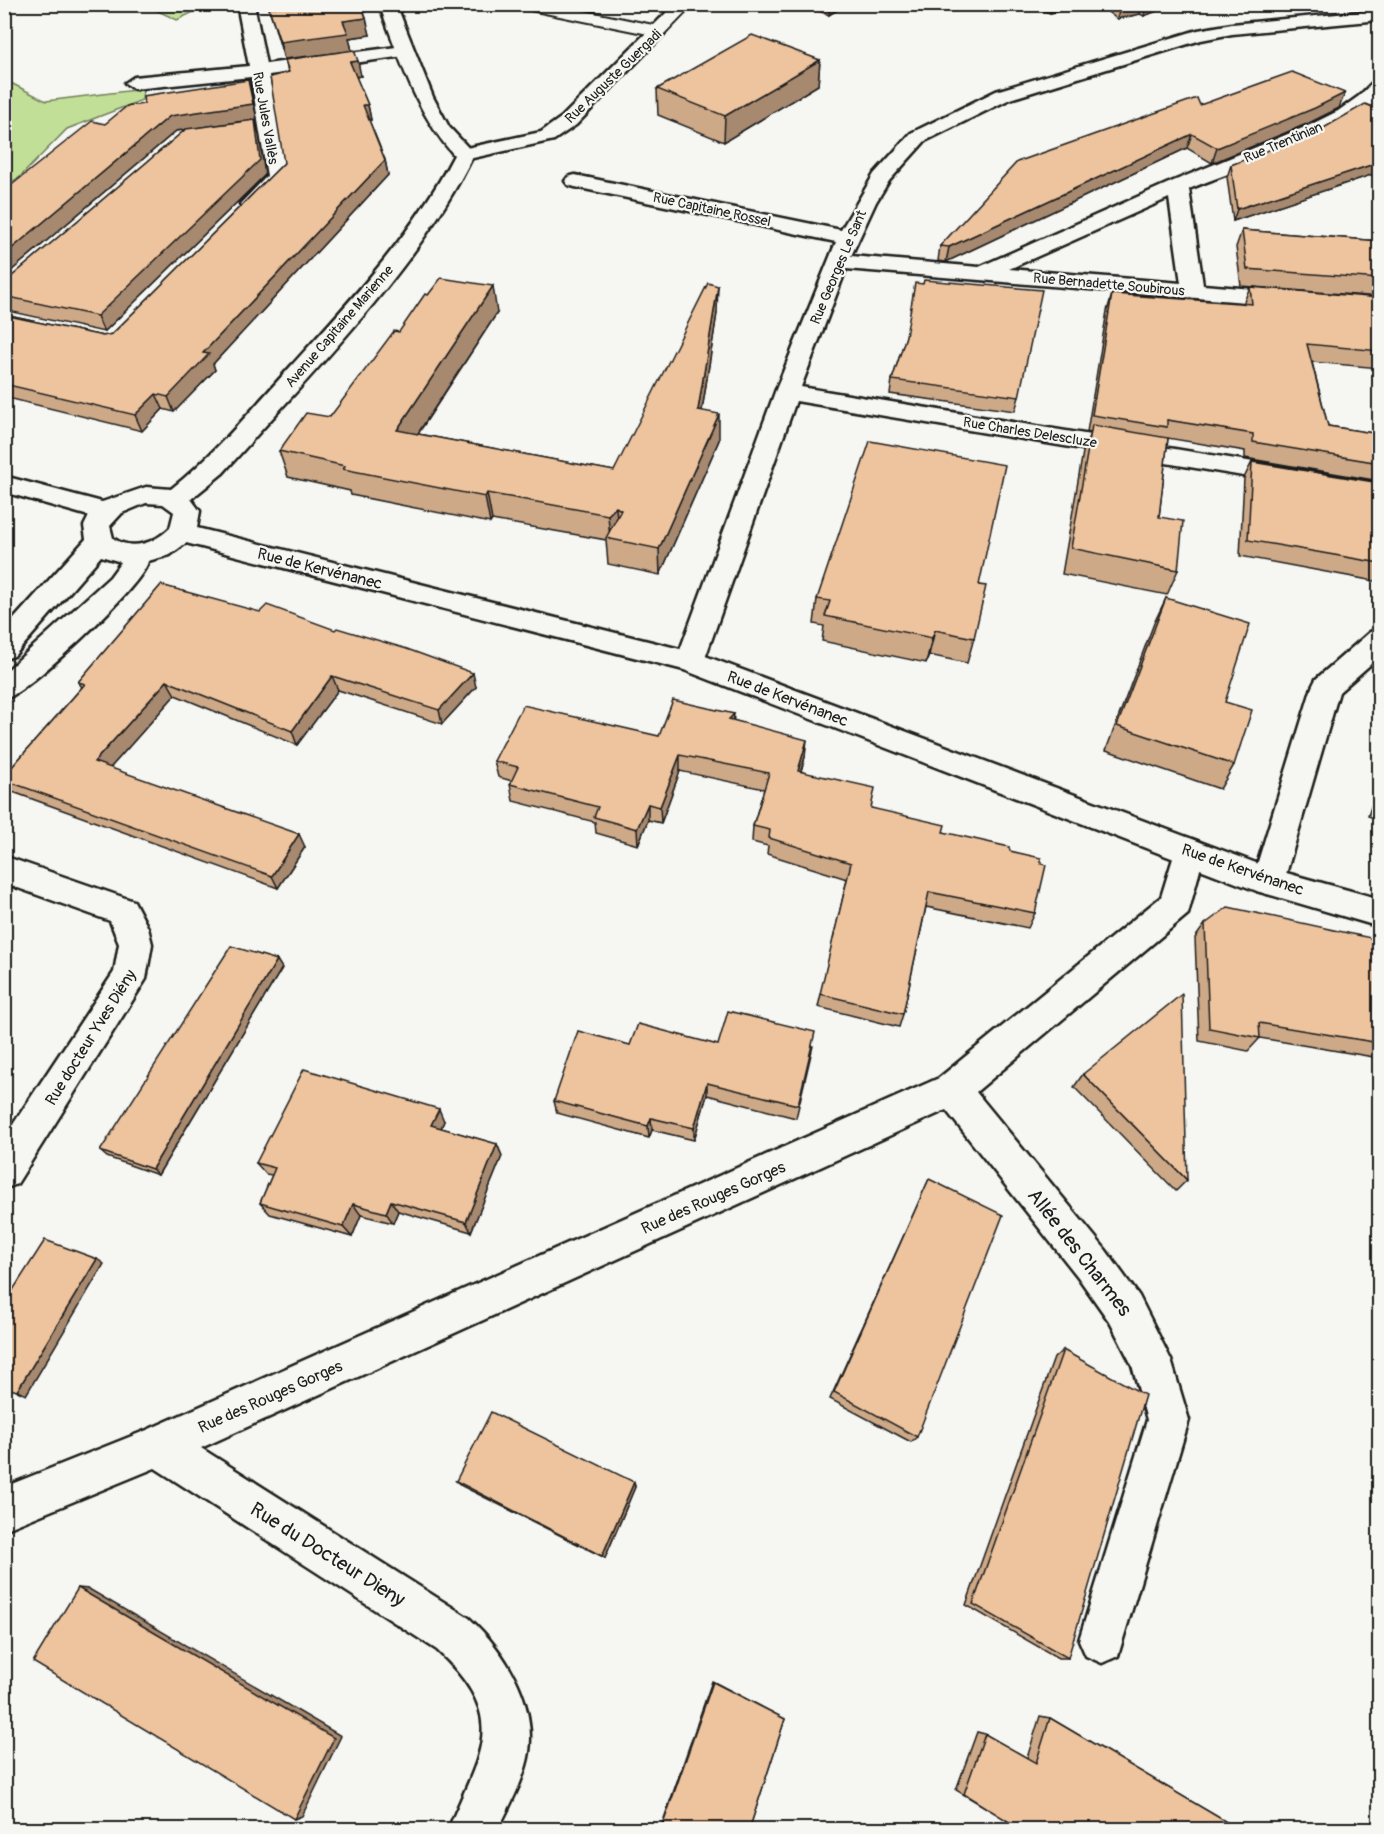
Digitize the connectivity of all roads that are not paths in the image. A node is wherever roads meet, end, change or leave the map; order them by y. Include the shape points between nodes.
1 (245, 4) edge
2 (387, 4) edge
3 (525, 4) edge
4 (685, 4) edge
5 (1281, 5) edge
6 (1380, 15) edge
7 (1297, 22) junction
8 (658, 32) junction
9 (404, 51) junction
10 (258, 71) junction
11 (134, 83) dead end
12 (1380, 86) edge
13 (270, 125) junction
14 (248, 128) edge
15 (464, 154) junction
16 (575, 180) dead end
17 (1178, 186) junction
18 (237, 217) edge
19 (848, 238) junction
20 (839, 262) junction
21 (982, 273) junction
22 (1193, 291) junction
23 (1380, 306) edge
24 (787, 392) junction
25 (4, 484) edge
26 (1380, 491) edge
27 (175, 499) junction
28 (106, 512) junction
29 (181, 533) junction
30 (100, 541) junction
31 (136, 554) junction
32 (1380, 639) edge
33 (4, 650) edge
34 (690, 661) junction
35 (4, 689) edge
36 (1189, 851) junction
37 (4, 869) edge
38 (1268, 881) junction
39 (1380, 913) edge
40 (952, 1090) junction
41 (4, 1171) edge
42 (158, 1446) junction
43 (4, 1509) edge
44 (1102, 1640) dead end
45 (472, 1830) edge

1 - 10 street, Rue Jules Vallès
2 - 9 street
3 - 8 lane
4 - 8 street, Rue Auguste Guergadi
5 - 7 street
6 - 7 street, Rue Georges Le Sant
7 - 19 street, Rue Georges Le Sant via 1198,35 1003,95 906,147 879,179
8 - 15 street, Rue Auguste Guergadi via 569,121 547,136
9 - 10 street
9 - 15 street via 441,129
10 - 11 street
10 - 13 street, Rue Jules Vallès
12 - 17 street, Rue Trentinian via 1372,97 1339,119
13 - 14 street
13 - 18 street, Rue Jules Vallès via 277,177
15 - 27 street, Avenue Capitaine Marienne via 388,272 214,467
16 - 19 street, Rue Capitaine Rossel
17 - 21 street, Rue Trentinian
17 - 22 street
19 - 20 street, Rue Georges Le Sant
20 - 21 street, Rue Bernadette Soubirous
20 - 24 street, Rue Georges Le Sant
21 - 22 street, Rue Bernadette Soubirous
22 - 23 street, Rue Bernadette Soubirous
24 - 26 street, Rue Charles Delescluze
24 - 34 street, Rue Georges Le Sant
25 - 28 street
27 - 28 street via 146,495 131,498
27 - 29 street via 187,511 188,520
28 - 30 street via 99,522
29 - 31 street via 165,546
29 - 34 street, Rue de Kervénanec
30 - 31 street via 109,549
30 - 33 street
31 - 35 street via 134,566 120,584 32,668
32 - 38 street via 1326,687
34 - 36 street, Rue de Kervénanec
36 - 38 street, Rue de Kervénanec
36 - 40 street, Rue des Rouges Gorges via 1176,904
37 - 41 street, Rue docteur Yves Diény via 122,911 137,940 129,979
38 - 39 street, Rue de Kervénanec
40 - 42 street, Rue des Rouges Gorges
40 - 44 street, Allée des Charmes via 1116,1294 1151,1356 1162,1388 1168,1420
42 - 43 street
42 - 45 street, Rue du Docteur Dieny via 453,1634 476,1654 493,1682 504,1714 505,1753

